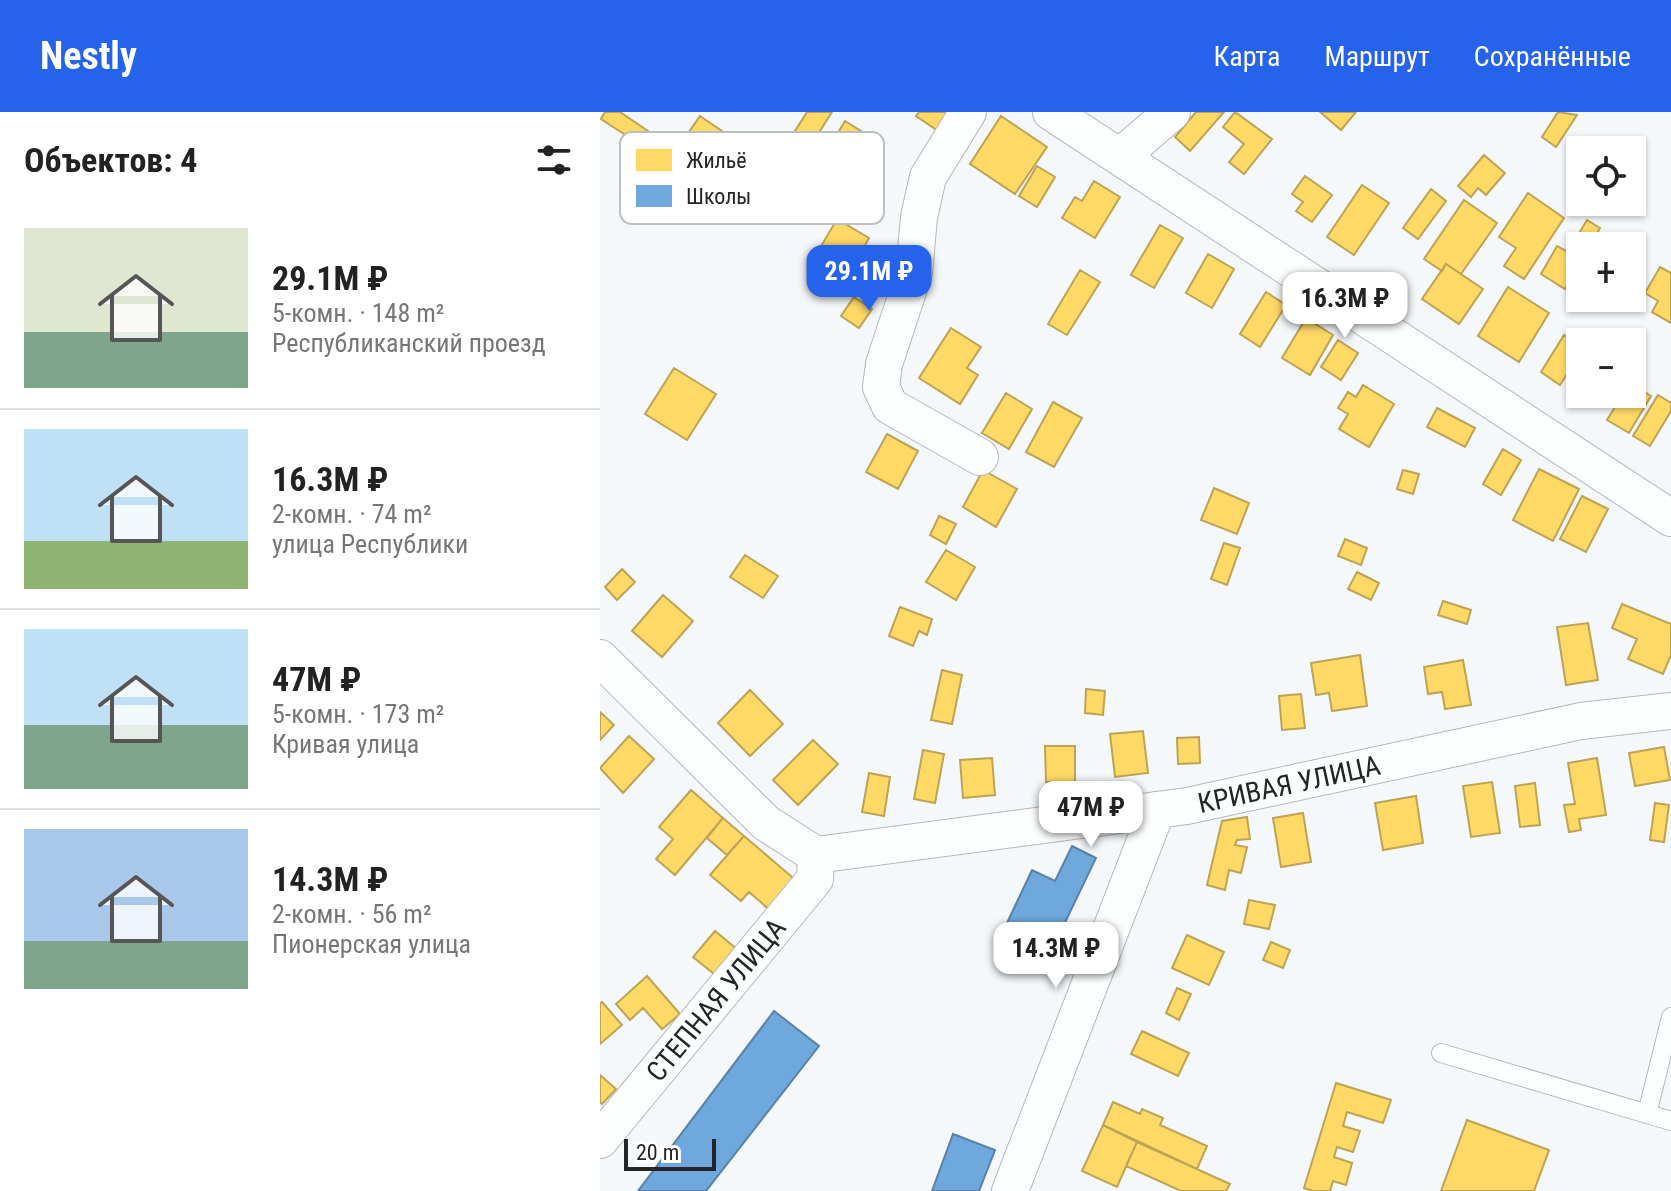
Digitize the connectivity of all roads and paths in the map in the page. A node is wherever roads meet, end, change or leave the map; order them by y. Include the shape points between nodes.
1 (968, 112) edge
2 (1051, 112) edge
3 (1172, 112) edge
4 (1121, 156) junction
5 (980, 457) dead end
6 (1671, 518) edge
7 (600, 658) edge
8 (1671, 711) edge
9 (1157, 810) junction
10 (816, 855) junction
11 (1671, 1017) edge
12 (1441, 1053) dead end
13 (1647, 1114) junction
14 (1671, 1121) edge
15 (600, 1140) edge
16 (1010, 1191) edge

1 - 5 street via 928,177 914,273 881,387 890,406
2 - 4 street
3 - 4 street
4 - 6 street
7 - 10 street via 766,823
8 - 9 street, КРИВАЯ УЛИЦА via 1581,721
9 - 10 street, КРИВАЯ УЛИЦА
9 - 16 street
10 - 15 street, СТЕПНАЯ УЛИЦА via 815,879
11 - 13 lane
12 - 13 lane
13 - 14 lane

